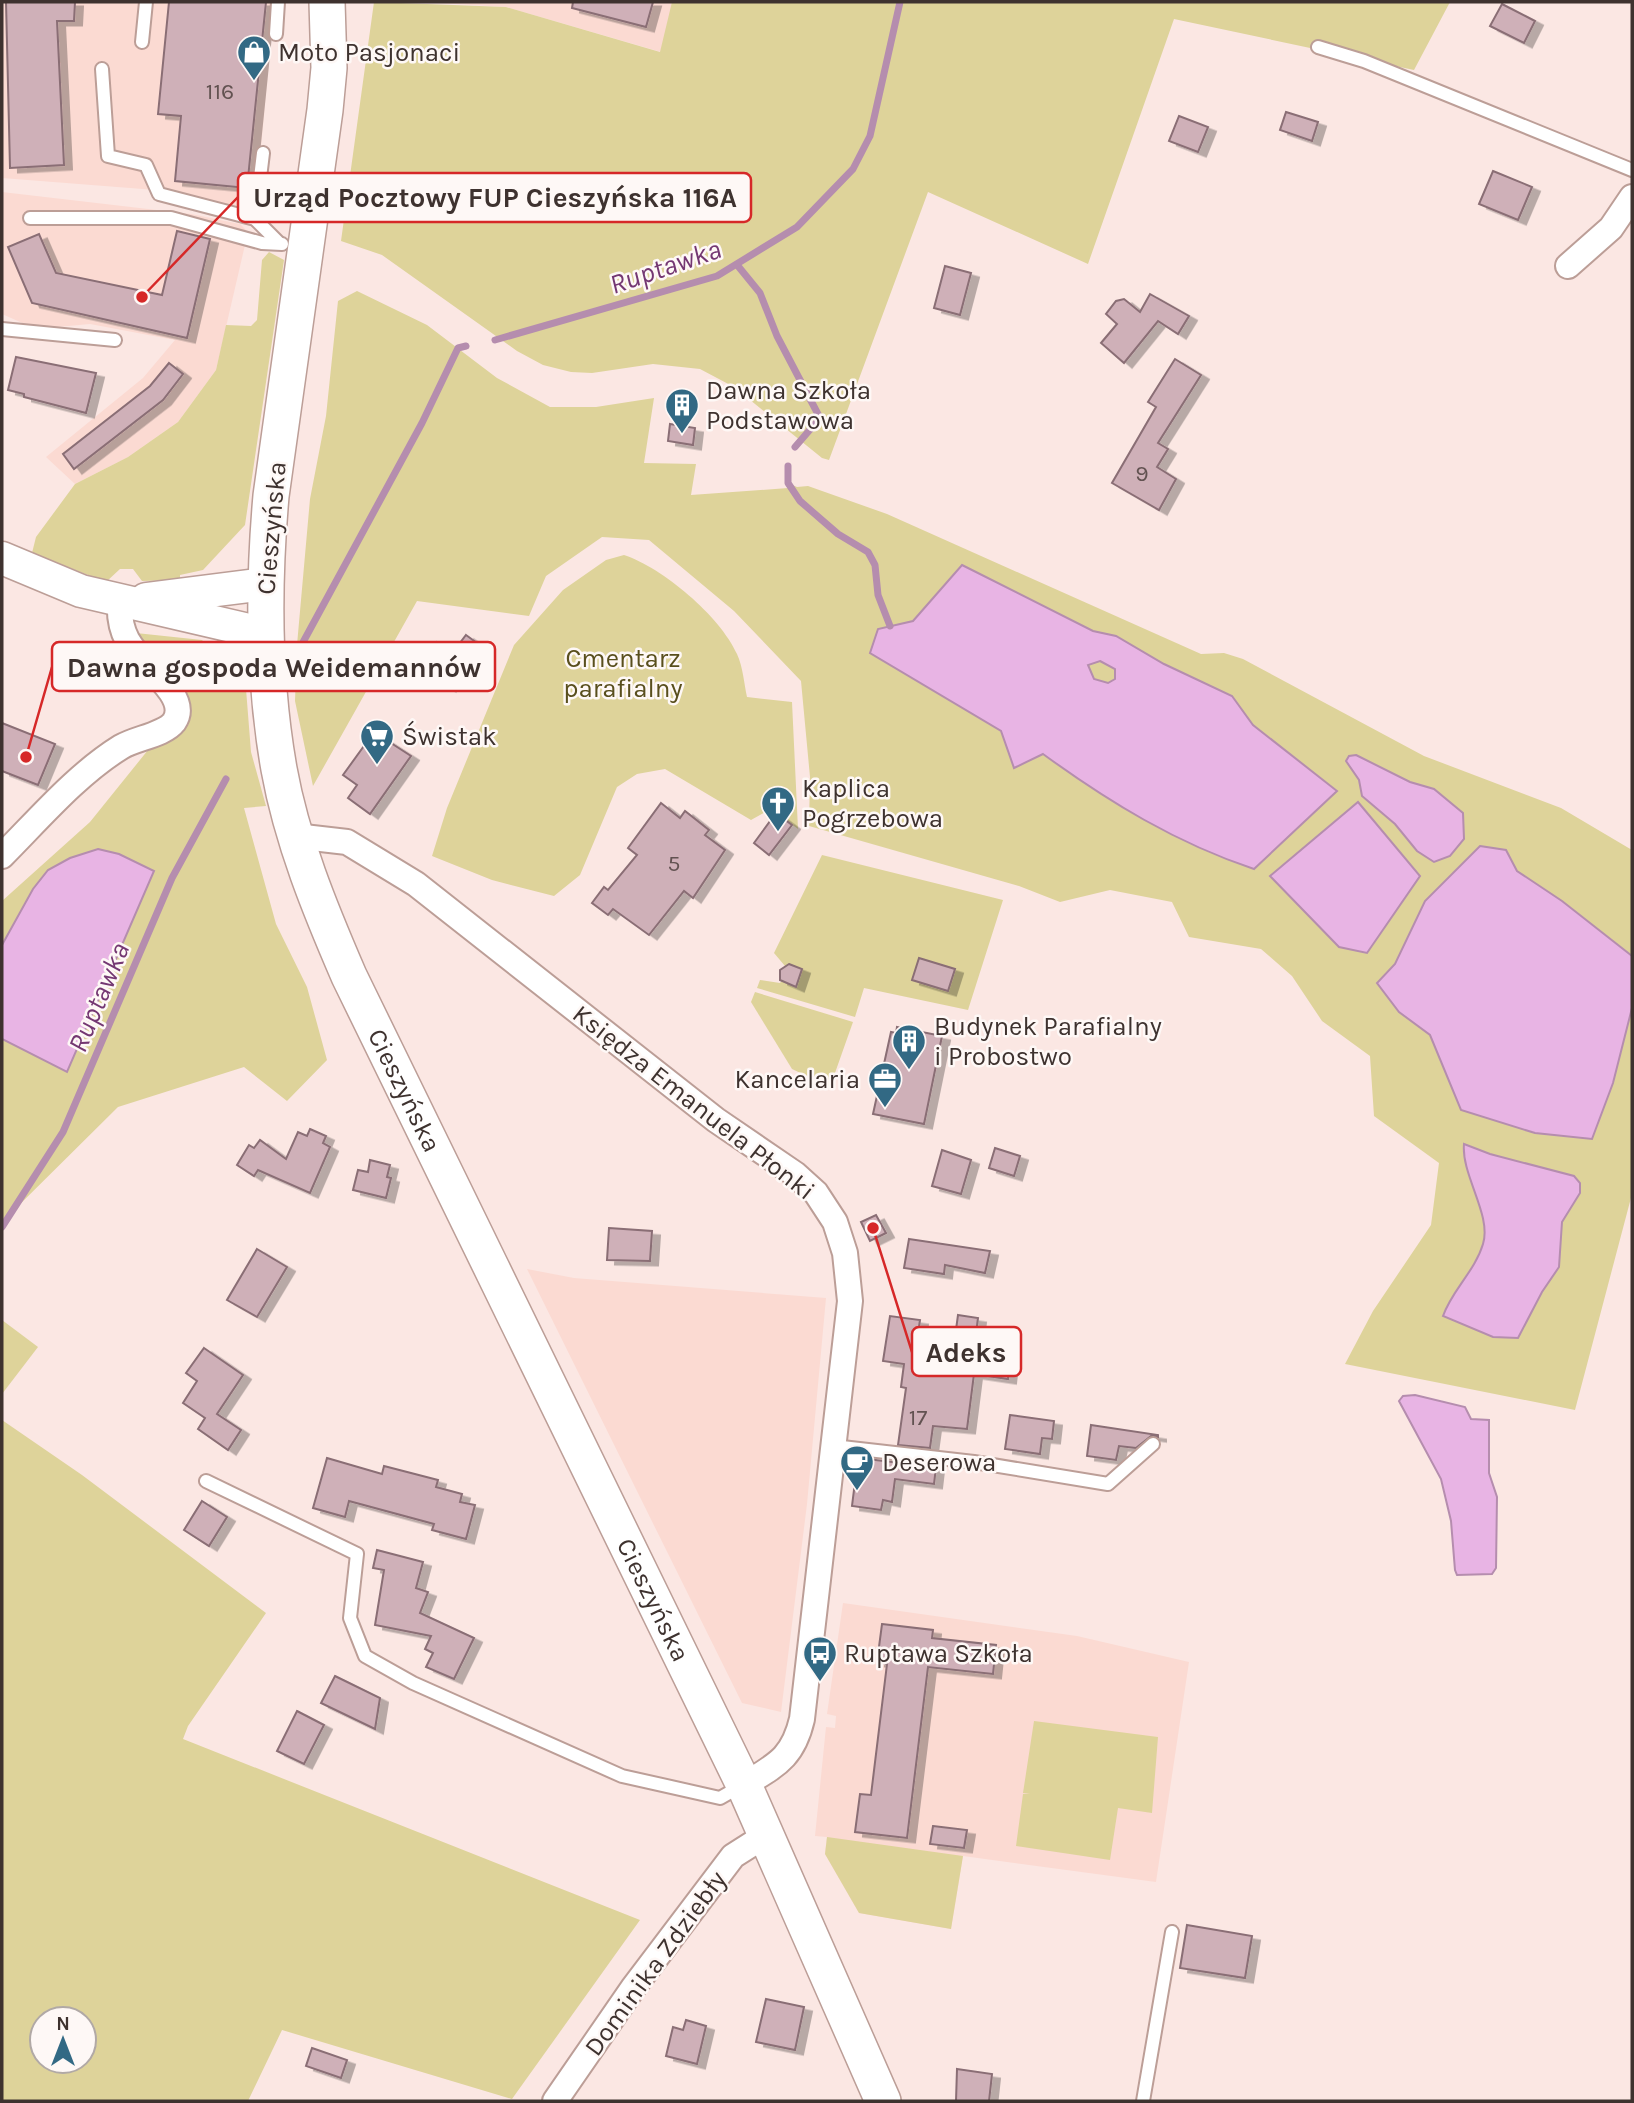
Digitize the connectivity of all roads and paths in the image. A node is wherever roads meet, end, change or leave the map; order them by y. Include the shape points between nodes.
1 (146, 2) edge
2 (278, 2) edge
3 (327, 2) edge
4 (276, 34) dead end
5 (142, 42) dead end
6 (1318, 47) dead end
7 (102, 69) dead end
8 (264, 153) dead end
9 (1632, 170) edge
10 (1632, 197) edge
11 (30, 218) dead end
12 (255, 219) junction
13 (294, 248) junction
14 (1568, 266) dead end
15 (2, 329) edge
16 (114, 340) dead end
17 (2, 558) edge
18 (265, 584) junction
19 (120, 602) junction
20 (266, 634) junction
21 (295, 836) junction
22 (2, 856) edge
23 (1153, 1444) dead end
24 (833, 1446) junction
25 (206, 1480) dead end
26 (744, 1785) junction
27 (766, 1835) junction
28 (1172, 1932) dead end
29 (555, 2101) edge
30 (883, 2101) edge
31 (1143, 2101) edge

1 - 5 lane
2 - 4 lane
3 - 13 main road, Cieszyńska via 327,96
6 - 9 lane via 1364,61
7 - 12 lane via 108,156 146,164 159,194
8 - 12 lane
10 - 14 street via 1611,228
11 - 13 lane via 171,218
12 - 13 lane
13 - 18 main road, Cieszyńska
15 - 16 lane
17 - 19 street via 47,579
18 - 19 street
18 - 20 main road, Cieszyńska
19 - 20 street
19 - 22 street via 122,631 128,643 170,691 178,715 172,724 120,748 93,769
20 - 21 main road, Cieszyńska via 275,742
21 - 24 street, Księdza Emanuela Płonki via 347,842 416,884 816,1194 835,1222 845,1253 850,1301
21 - 26 main road, Cieszyńska via 349,976
23 - 24 lane via 1108,1484
24 - 26 street, Księdza Emanuela Płonki via 797,1743 781,1762
25 - 26 lane via 357,1554 350,1618 365,1656 413,1684 622,1776 720,1798
26 - 27 main road, Cieszyńska
27 - 29 street, Dominika Zdziebły via 733,1856 633,1987
27 - 30 main road, Cieszyńska
28 - 31 lane

